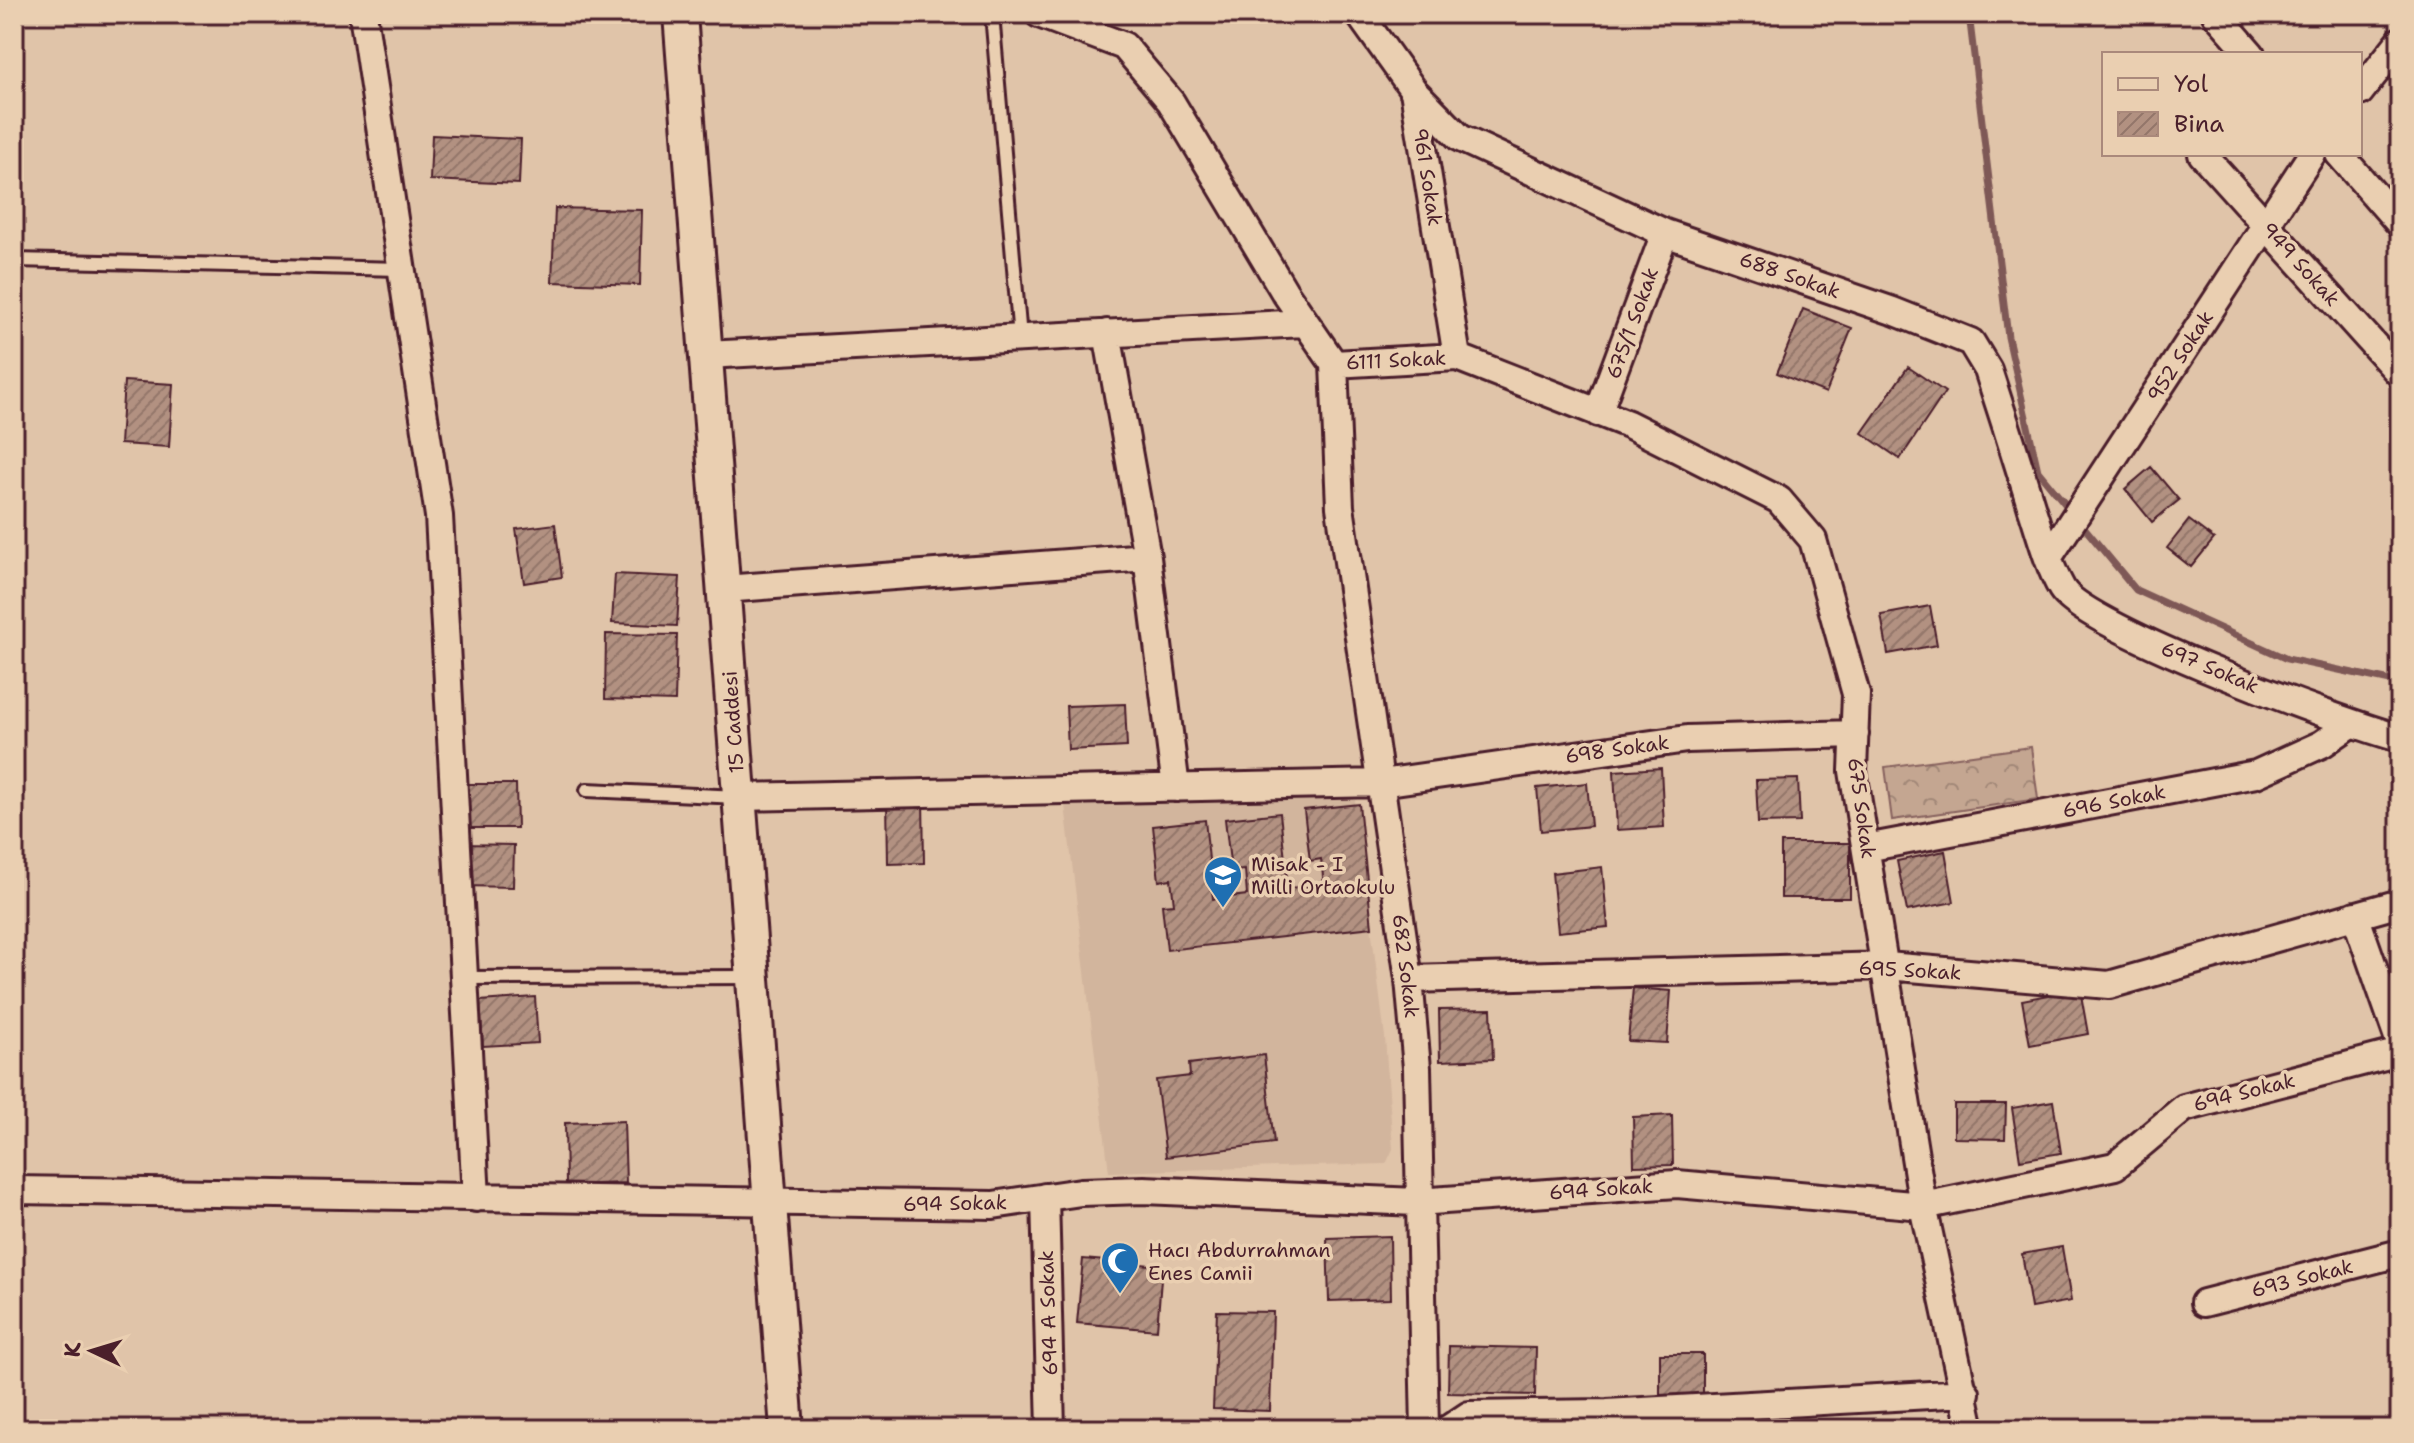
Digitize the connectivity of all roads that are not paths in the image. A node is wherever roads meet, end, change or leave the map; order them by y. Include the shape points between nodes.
1 (363, 14) edge
2 (680, 14) edge
3 (992, 14) edge
4 (1039, 14) edge
5 (1359, 14) edge
6 (2216, 14) edge
7 (2400, 41) edge
8 (2249, 52) edge
9 (2362, 89) edge
10 (1414, 91) junction
11 (2204, 156) edge
12 (2311, 156) edge
13 (2341, 156) edge
14 (2400, 224) edge
15 (2265, 225) junction
16 (1665, 233) junction
17 (14, 260) edge
18 (401, 269) junction
19 (1305, 323) junction
20 (1107, 333) junction
21 (1020, 338) junction
22 (706, 355) junction
23 (1457, 357) junction
24 (1334, 364) junction
25 (2400, 374) edge
26 (1598, 413) junction
27 (1147, 557) junction
28 (2048, 558) junction
29 (724, 589) junction
30 (2351, 724) junction
31 (1855, 734) junction
32 (2400, 738) edge
33 (1381, 783) junction
34 (1176, 788) junction
35 (587, 790) dead end
36 (739, 797) junction
37 (1866, 848) junction
38 (2400, 903) edge
39 (2355, 915) junction
40 (1887, 966) junction
41 (753, 977) junction
42 (464, 978) junction
43 (1409, 979) junction
44 (2400, 1043) edge
45 (2400, 1052) edge
46 (14, 1190) edge
47 (1045, 1197) junction
48 (476, 1198) junction
49 (770, 1202) junction
50 (1417, 1202) junction
51 (1923, 1206) junction
52 (2400, 1253) edge
53 (2204, 1303) dead end
54 (1966, 1393) junction
55 (1635, 1420) edge
56 (787, 1429) edge
57 (1051, 1429) edge
58 (1425, 1429) edge
59 (1448, 1429) edge
60 (1971, 1429) edge

1 - 18 street
2 - 22 street, 15 Caddesi
3 - 21 lane
4 - 19 street via 1124,46 1171,102
5 - 10 street, 961 Sokak
6 - 8 street
7 - 9 street
10 - 16 street, 688 Sokak via 1460,138
10 - 23 street, 961 Sokak
11 - 15 street, 949 Sokak
12 - 15 street, 952 Sokak
13 - 14 street
15 - 25 street, 949 Sokak
15 - 28 street, 952 Sokak
16 - 26 street, 675/1 Sokak
16 - 28 street, 688 Sokak via 1971,342 1988,370
17 - 18 lane
18 - 42 street via 439,516
19 - 20 street
19 - 24 street
20 - 21 street
20 - 27 street
21 - 22 street
22 - 29 street, 15 Caddesi
23 - 24 street, 6111 Sokak
23 - 26 street, 675 Sokak
24 - 33 street, 682 Sokak via 1340,507
26 - 31 street, 675 Sokak via 1779,500 1813,540 1856,694
27 - 29 street
27 - 34 street
28 - 30 street, 697 Sokak via 2063,592 2107,623
29 - 36 street, 15 Caddesi
30 - 32 street, 697 Sokak
30 - 37 street, 696 Sokak via 2322,744 2256,774
31 - 33 street, 698 Sokak via 1687,739
31 - 37 street, 675 Sokak via 1853,771
33 - 34 street, 698 Sokak
33 - 43 street, 682 Sokak
34 - 36 street, 698 Sokak
35 - 36 lane
36 - 41 street, 15 Caddesi
37 - 40 street, 675 Sokak
38 - 39 street, 695 Sokak
39 - 40 street, 695 Sokak via 2109,985
39 - 44 street
40 - 43 street, 695 Sokak
40 - 51 street, 675 Sokak
41 - 42 lane
41 - 49 street, 15 Caddesi
42 - 48 street
43 - 50 street, 682 Sokak via 1417,1068
45 - 51 street, 694 Sokak via 2184,1108 2115,1166
46 - 48 street, 694 Sokak
47 - 49 street, 694 Sokak via 993,1205
47 - 50 street, 694 Sokak via 1144,1190
47 - 57 street, 694 A Sokak
48 - 49 street, 694 Sokak
49 - 56 street, 15 Caddesi
50 - 51 street, 694 Sokak via 1677,1184
50 - 58 street, 682 Sokak
51 - 54 street, 675 Sokak
52 - 53 street, 693 Sokak
54 - 55 street
54 - 60 street, 675 Sokak
55 - 59 street via 1469,1415

